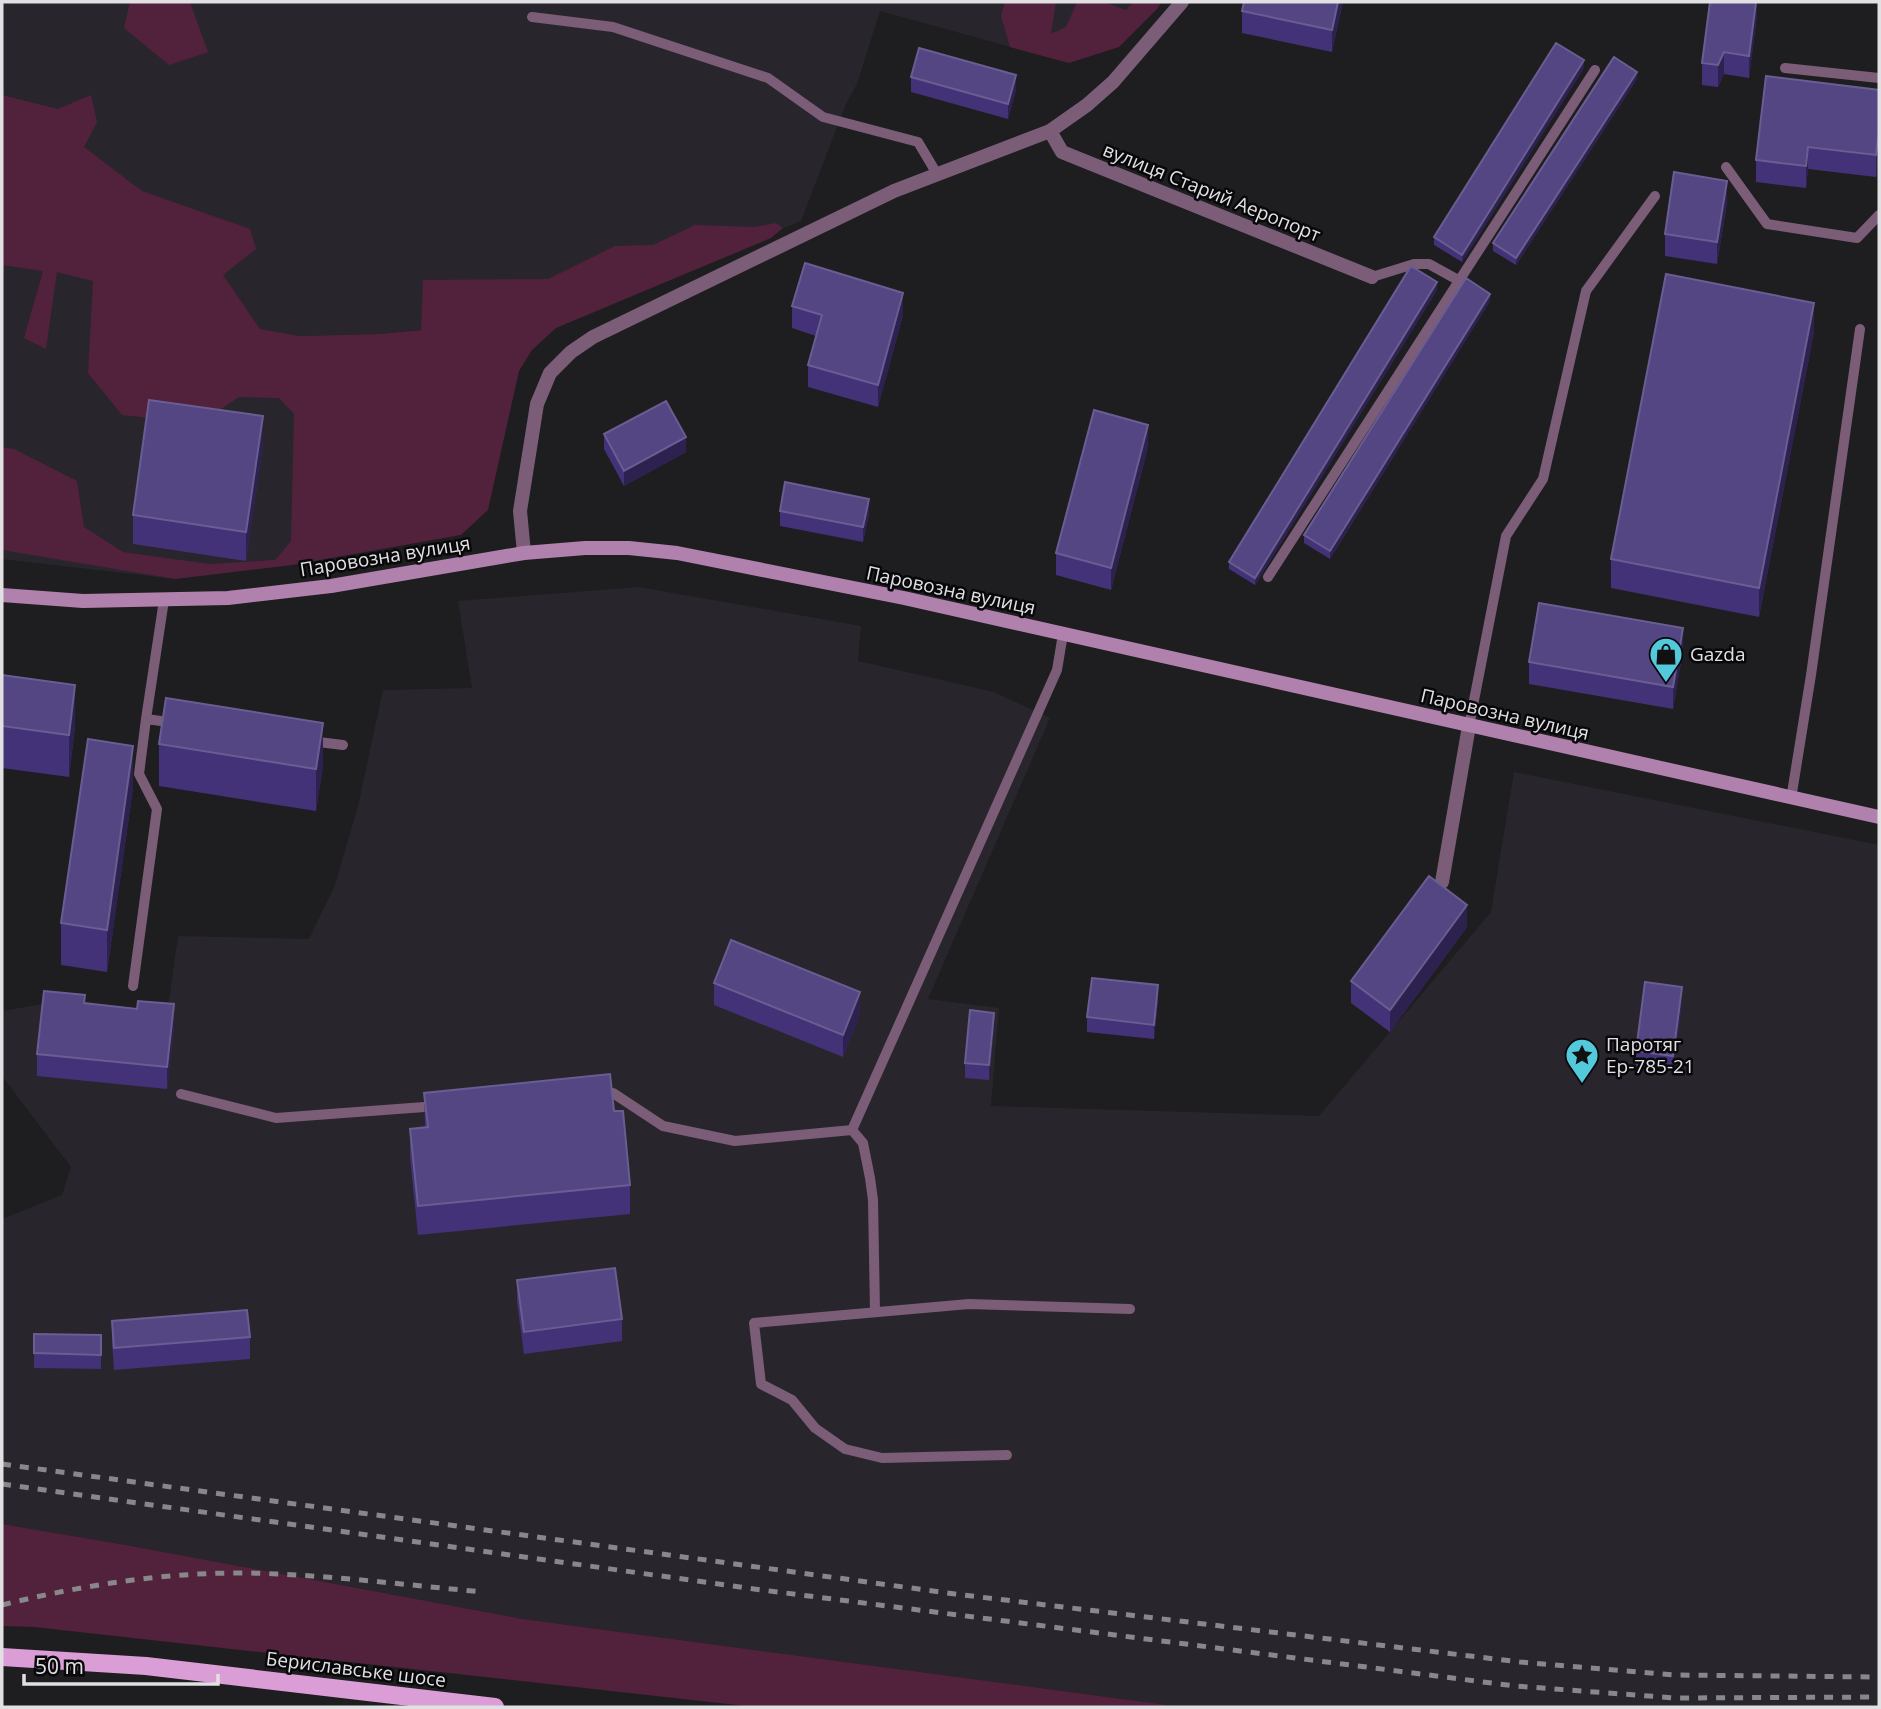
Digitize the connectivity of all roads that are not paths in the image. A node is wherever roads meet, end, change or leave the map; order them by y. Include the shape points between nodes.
1 (1182, 2) edge
2 (532, 17) dead end
3 (1785, 68) dead end
4 (1595, 70) dead end
5 (1879, 78) edge
6 (1050, 131) junction
7 (1726, 167) dead end
8 (937, 174) junction
9 (1656, 196) dead end
10 (1879, 215) edge
11 (1372, 277) joint
12 (1458, 281) junction
13 (1860, 329) dead end
14 (524, 553) junction
15 (1268, 577) dead end
16 (2, 595) edge
17 (164, 600) junction
18 (1063, 634) junction
19 (146, 719) junction
20 (185, 724) edge
21 (1469, 726) junction
22 (304, 740) edge
23 (343, 746) dead end
24 (1791, 799) junction
25 (1879, 817) edge
26 (1442, 882) edge
27 (133, 986) dead end
28 (181, 1094) dead end
29 (586, 1095) edge
30 (451, 1105) edge
31 (852, 1129) junction
32 (1130, 1308) dead end
33 (875, 1312) junction
34 (1007, 1455) dead end
35 (2, 1657) edge
36 (495, 1707) edge

1 - 6 street via 1113,82
2 - 8 lane via 613,27 768,78 823,117 919,142
3 - 5 lane
4 - 12 lane
6 - 8 street
6 - 11 street, вулиця Старий Аеропорт via 1062,152
7 - 10 lane via 1767,224 1857,238
8 - 14 street via 593,337 571,352 551,373 537,404 520,511
9 - 21 lane via 1586,291 1543,479 1506,536
11 - 12 lane via 1429,264
12 - 15 lane
13 - 24 lane
14 - 17 main road, Паровозна вулиця via 331,586
14 - 18 main road, Паровозна вулиця via 629,548 677,553
16 - 17 main road, Паровозна вулиця
17 - 19 lane
18 - 21 main road, Паровозна вулиця
18 - 31 lane via 1057,670
19 - 20 lane
19 - 27 lane via 139,774 157,809
21 - 24 main road, Паровозна вулиця
21 - 26 street
22 - 23 lane
24 - 25 main road, Паровозна вулиця
28 - 30 lane via 276,1118
29 - 31 lane via 613,1093 663,1126 734,1141
31 - 33 lane via 863,1143 873,1200
32 - 33 lane via 969,1304
33 - 34 lane via 754,1323 761,1384 792,1400 815,1428 845,1449 882,1458
35 - 36 main road, Бериславське шосе via 146,1665

